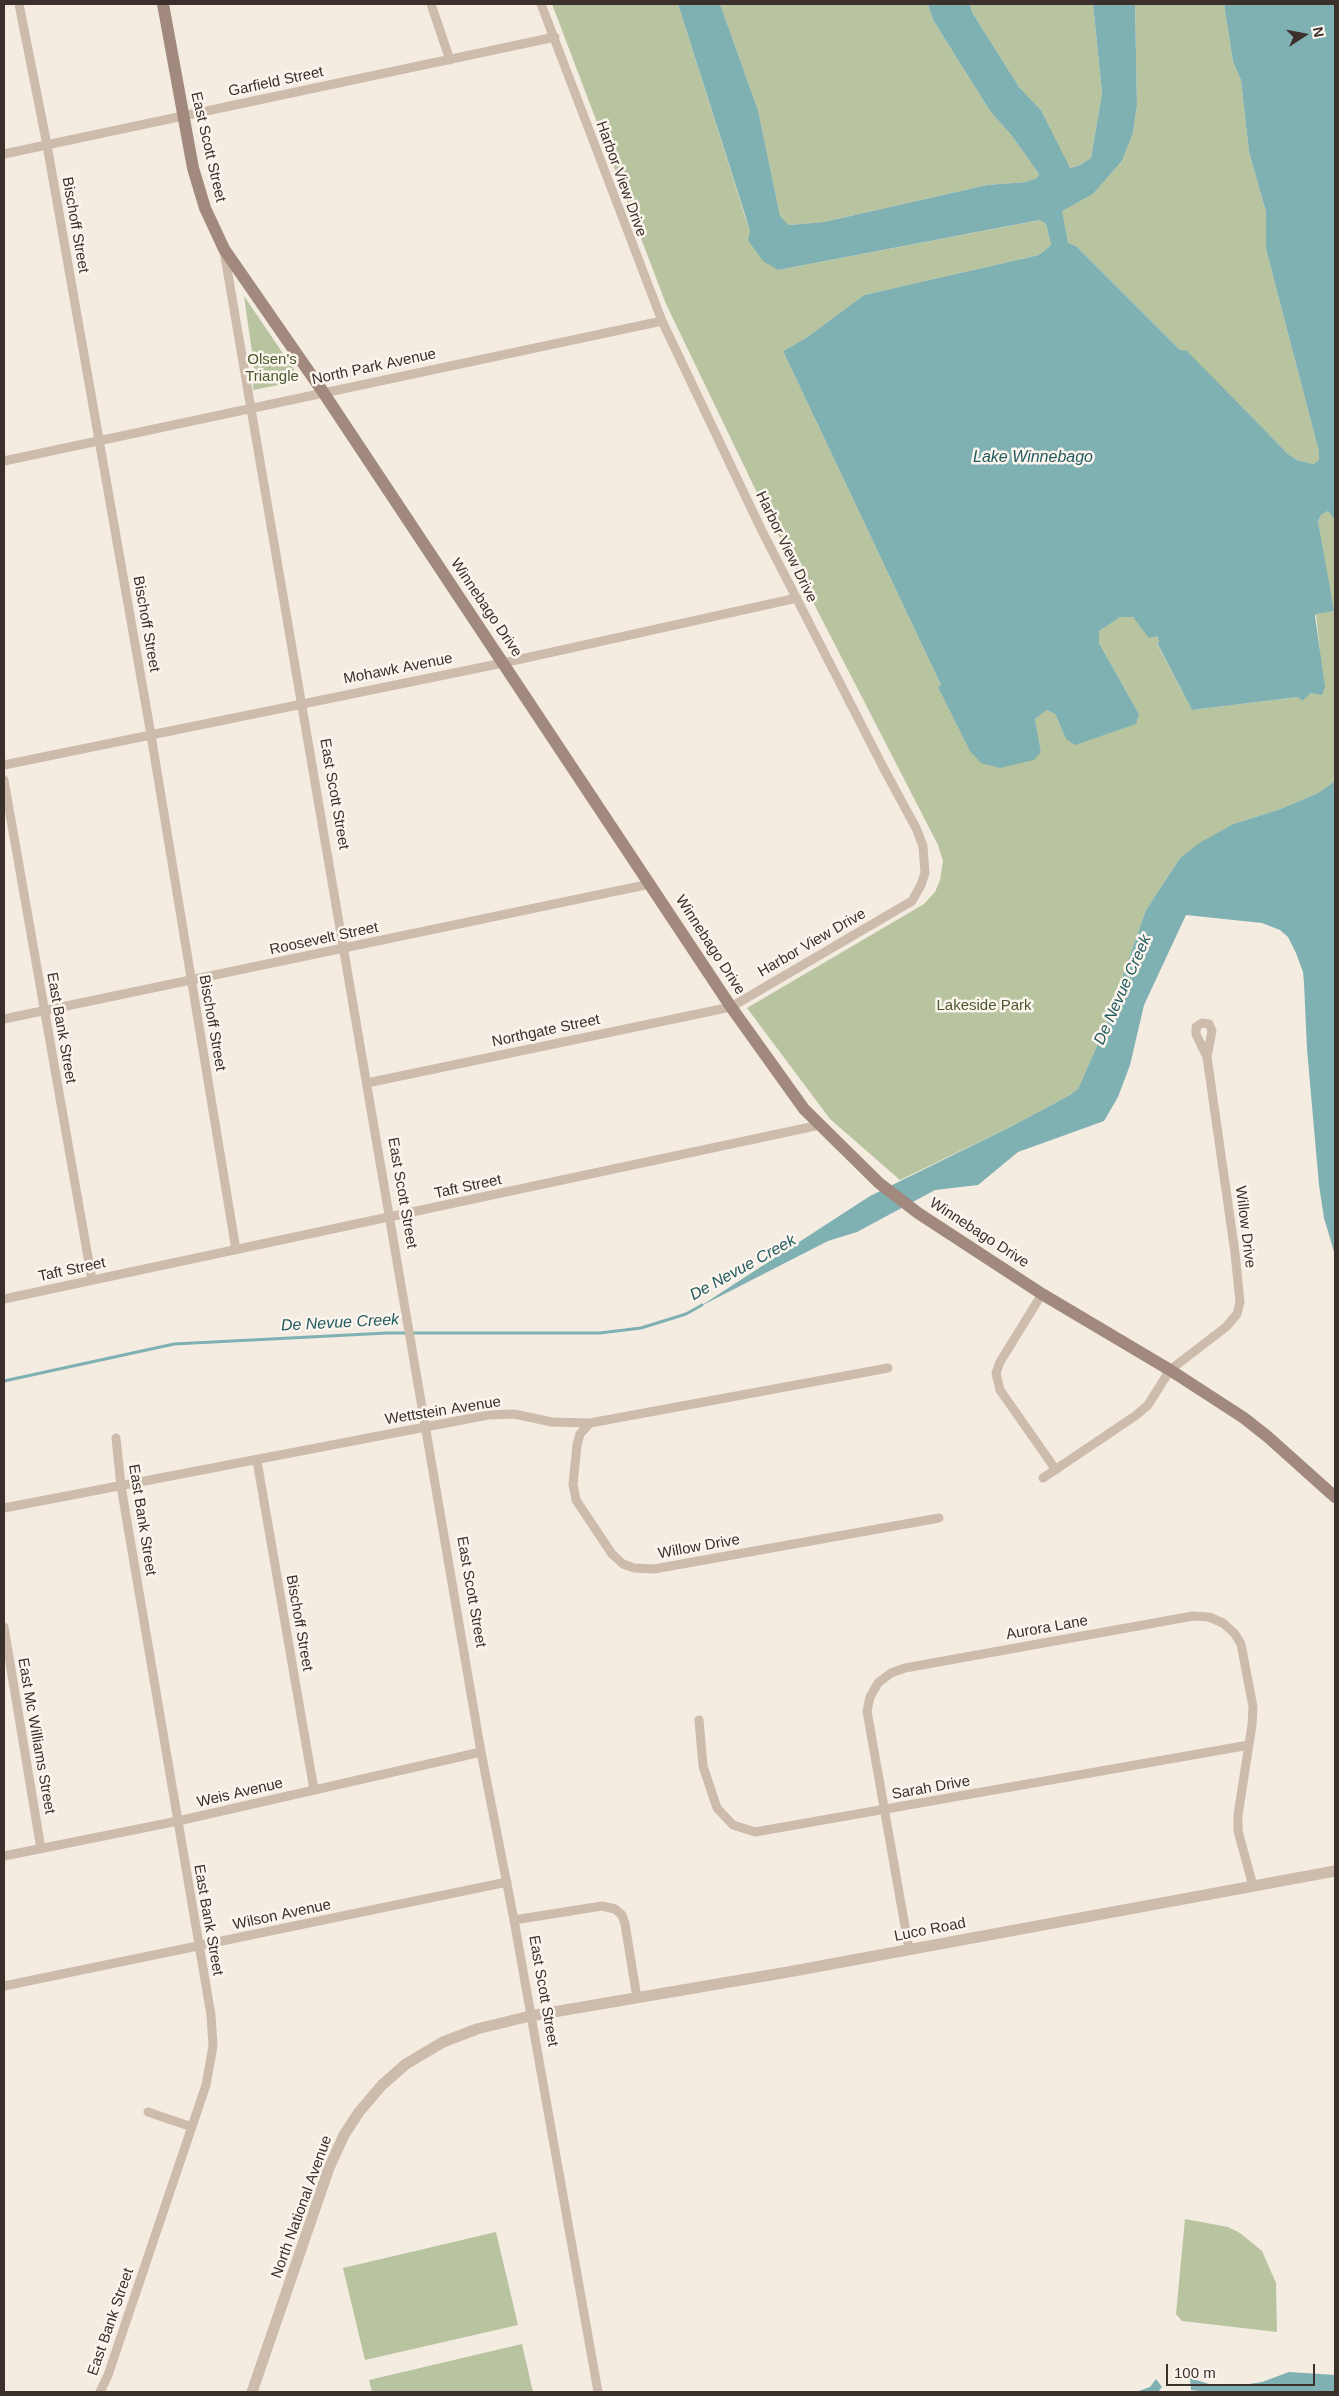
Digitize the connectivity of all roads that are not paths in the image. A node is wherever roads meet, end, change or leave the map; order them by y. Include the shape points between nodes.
1 (19, 4) edge
2 (163, 4) edge
3 (431, 4) edge
4 (541, 4) edge
5 (555, 37) junction
6 (450, 60) junction
7 (182, 115) junction
8 (47, 144) junction
9 (4, 154) edge
10 (224, 249) junction
11 (662, 321) junction
12 (323, 392) junction
13 (250, 408) junction
14 (100, 440) junction
15 (4, 461) edge
16 (797, 598) junction
17 (503, 663) junction
18 (302, 702) junction
19 (151, 734) junction
20 (4, 765) edge
21 (4, 780) edge
22 (650, 884) junction
23 (344, 949) junction
24 (190, 981) junction
25 (731, 1007) junction
26 (44, 1010) junction
27 (4, 1019) edge
28 (1207, 1057) dead end
29 (367, 1083) junction
30 (820, 1125) junction
31 (390, 1218) junction
32 (236, 1250) junction
33 (92, 1280) junction
34 (1042, 1294) junction
35 (4, 1299) edge
36 (888, 1368) dead end
37 (1170, 1370) junction
38 (590, 1423) junction
39 (426, 1426) junction
40 (116, 1438) dead end
41 (257, 1461) junction
42 (1056, 1470) junction
43 (1043, 1478) dead end
44 (121, 1486) junction
45 (1335, 1497) edge
46 (4, 1508) edge
47 (939, 1518) dead end
48 (4, 1627) edge
49 (699, 1720) dead end
50 (1249, 1745) junction
51 (481, 1752) junction
52 (314, 1790) junction
53 (884, 1810) junction
54 (178, 1821) junction
55 (41, 1849) junction
56 (4, 1856) edge
57 (1335, 1871) edge
58 (507, 1882) junction
59 (1253, 1886) junction
60 (514, 1920) junction
61 (199, 1947) junction
62 (909, 1949) junction
63 (4, 1986) edge
64 (637, 1998) junction
65 (530, 2016) junction
66 (148, 2112) dead end
67 (192, 2127) junction
68 (100, 2392) edge
69 (252, 2392) edge
70 (598, 2392) edge

1 - 8 street, Bischoff Street
2 - 7 main road, East Scott Street
3 - 6 street
4 - 5 street, Harbor View Drive
5 - 6 street, Garfield Street
5 - 11 street, Harbor View Drive via 608,185
6 - 7 street, Garfield Street
7 - 8 street, Garfield Street
7 - 10 main road, East Scott Street via 205,208
8 - 9 street, Garfield Street
8 - 14 street, Bischoff Street
10 - 12 main road, Winnebago Drive
10 - 13 street, East Scott Street
11 - 12 street, North Park Avenue
11 - 16 street, Harbor View Drive
12 - 13 street, North Park Avenue
12 - 17 main road, Winnebago Drive
13 - 14 street, North Park Avenue
13 - 18 street, East Scott Street
14 - 15 street, North Park Avenue
14 - 19 street, Bischoff Street
16 - 17 street, Mohawk Avenue
16 - 25 street, Harbor View Drive via 916,828 923,846 925,873 912,901
17 - 18 street, Mohawk Avenue
17 - 22 main road, Winnebago Drive
18 - 19 street, Mohawk Avenue
18 - 23 street, East Scott Street
19 - 20 street, Mohawk Avenue
19 - 24 street, Bischoff Street
21 - 26 street, East Bank Street
22 - 23 street, Roosevelt Street
22 - 25 main road, Winnebago Drive
23 - 24 street, Roosevelt Street
23 - 29 street, East Scott Street
24 - 26 street, Roosevelt Street
24 - 32 street, Bischoff Street
25 - 29 street, Northgate Street
25 - 30 main road, Winnebago Drive via 804,1109
26 - 27 street, Roosevelt Street
26 - 33 street, East Bank Street
28 - 37 street, Willow Drive via 1240,1302 1237,1314 1226,1327
29 - 31 street, East Scott Street
30 - 31 street, Taft Street
30 - 34 main road, Winnebago Drive via 880,1183 918,1213
31 - 32 street, Taft Street
31 - 39 street, East Scott Street
32 - 33 street, Taft Street
33 - 35 street, Taft Street
34 - 37 main road, Winnebago Drive
34 - 42 street via 996,1373 1000,1390
36 - 38 street, Wettstein Avenue
37 - 42 street via 1148,1405
37 - 45 main road, Winnebago Drive via 1262,1432
38 - 39 street, Wettstein Avenue via 552,1422 503,1414
38 - 47 street, Willow Drive via 580,1434 577,1445 573,1484 576,1500 612,1554 623,1564 634,1568 654,1569
39 - 41 street, Wettstein Avenue
39 - 51 street, East Scott Street
40 - 44 street, East Bank Street
41 - 44 street, Wettstein Avenue
41 - 52 street, Bischoff Street
42 - 43 street
44 - 46 street, Wettstein Avenue
44 - 54 street, East Bank Street
48 - 55 street, East Mc Williams Street
49 - 53 street, Sarah Drive via 700,1751 708,1787 719,1812 737,1828 765,1832
50 - 53 street, Sarah Drive
50 - 53 street, Aurora Lane via 1252,1706 1243,1651 1226,1625 1210,1617 1193,1616 905,1668 887,1675 872,1693 867,1711
50 - 59 street, Aurora Lane via 1238,1822
51 - 52 street, Weis Avenue
51 - 58 street, East Scott Street
52 - 54 street, Weis Avenue
53 - 62 street, Aurora Lane
54 - 55 street, Weis Avenue
54 - 61 street, East Bank Street
55 - 56 street, Weis Avenue
57 - 59 street, Luco Road
58 - 60 street, East Scott Street
58 - 61 street, Wilson Avenue
59 - 62 street, Luco Road
60 - 64 street via 602,1906 615,1909 625,1924
60 - 65 street, East Scott Street
61 - 63 street, Wilson Avenue
61 - 67 street, East Bank Street via 213,2046 208,2080
62 - 64 street, Luco Road
64 - 65 street, Luco Road
65 - 69 street, North National Avenue via 477,2029 429,2049 391,2077 359,2112 332,2160
65 - 70 street, East Scott Street
66 - 67 street
67 - 68 street, East Bank Street

